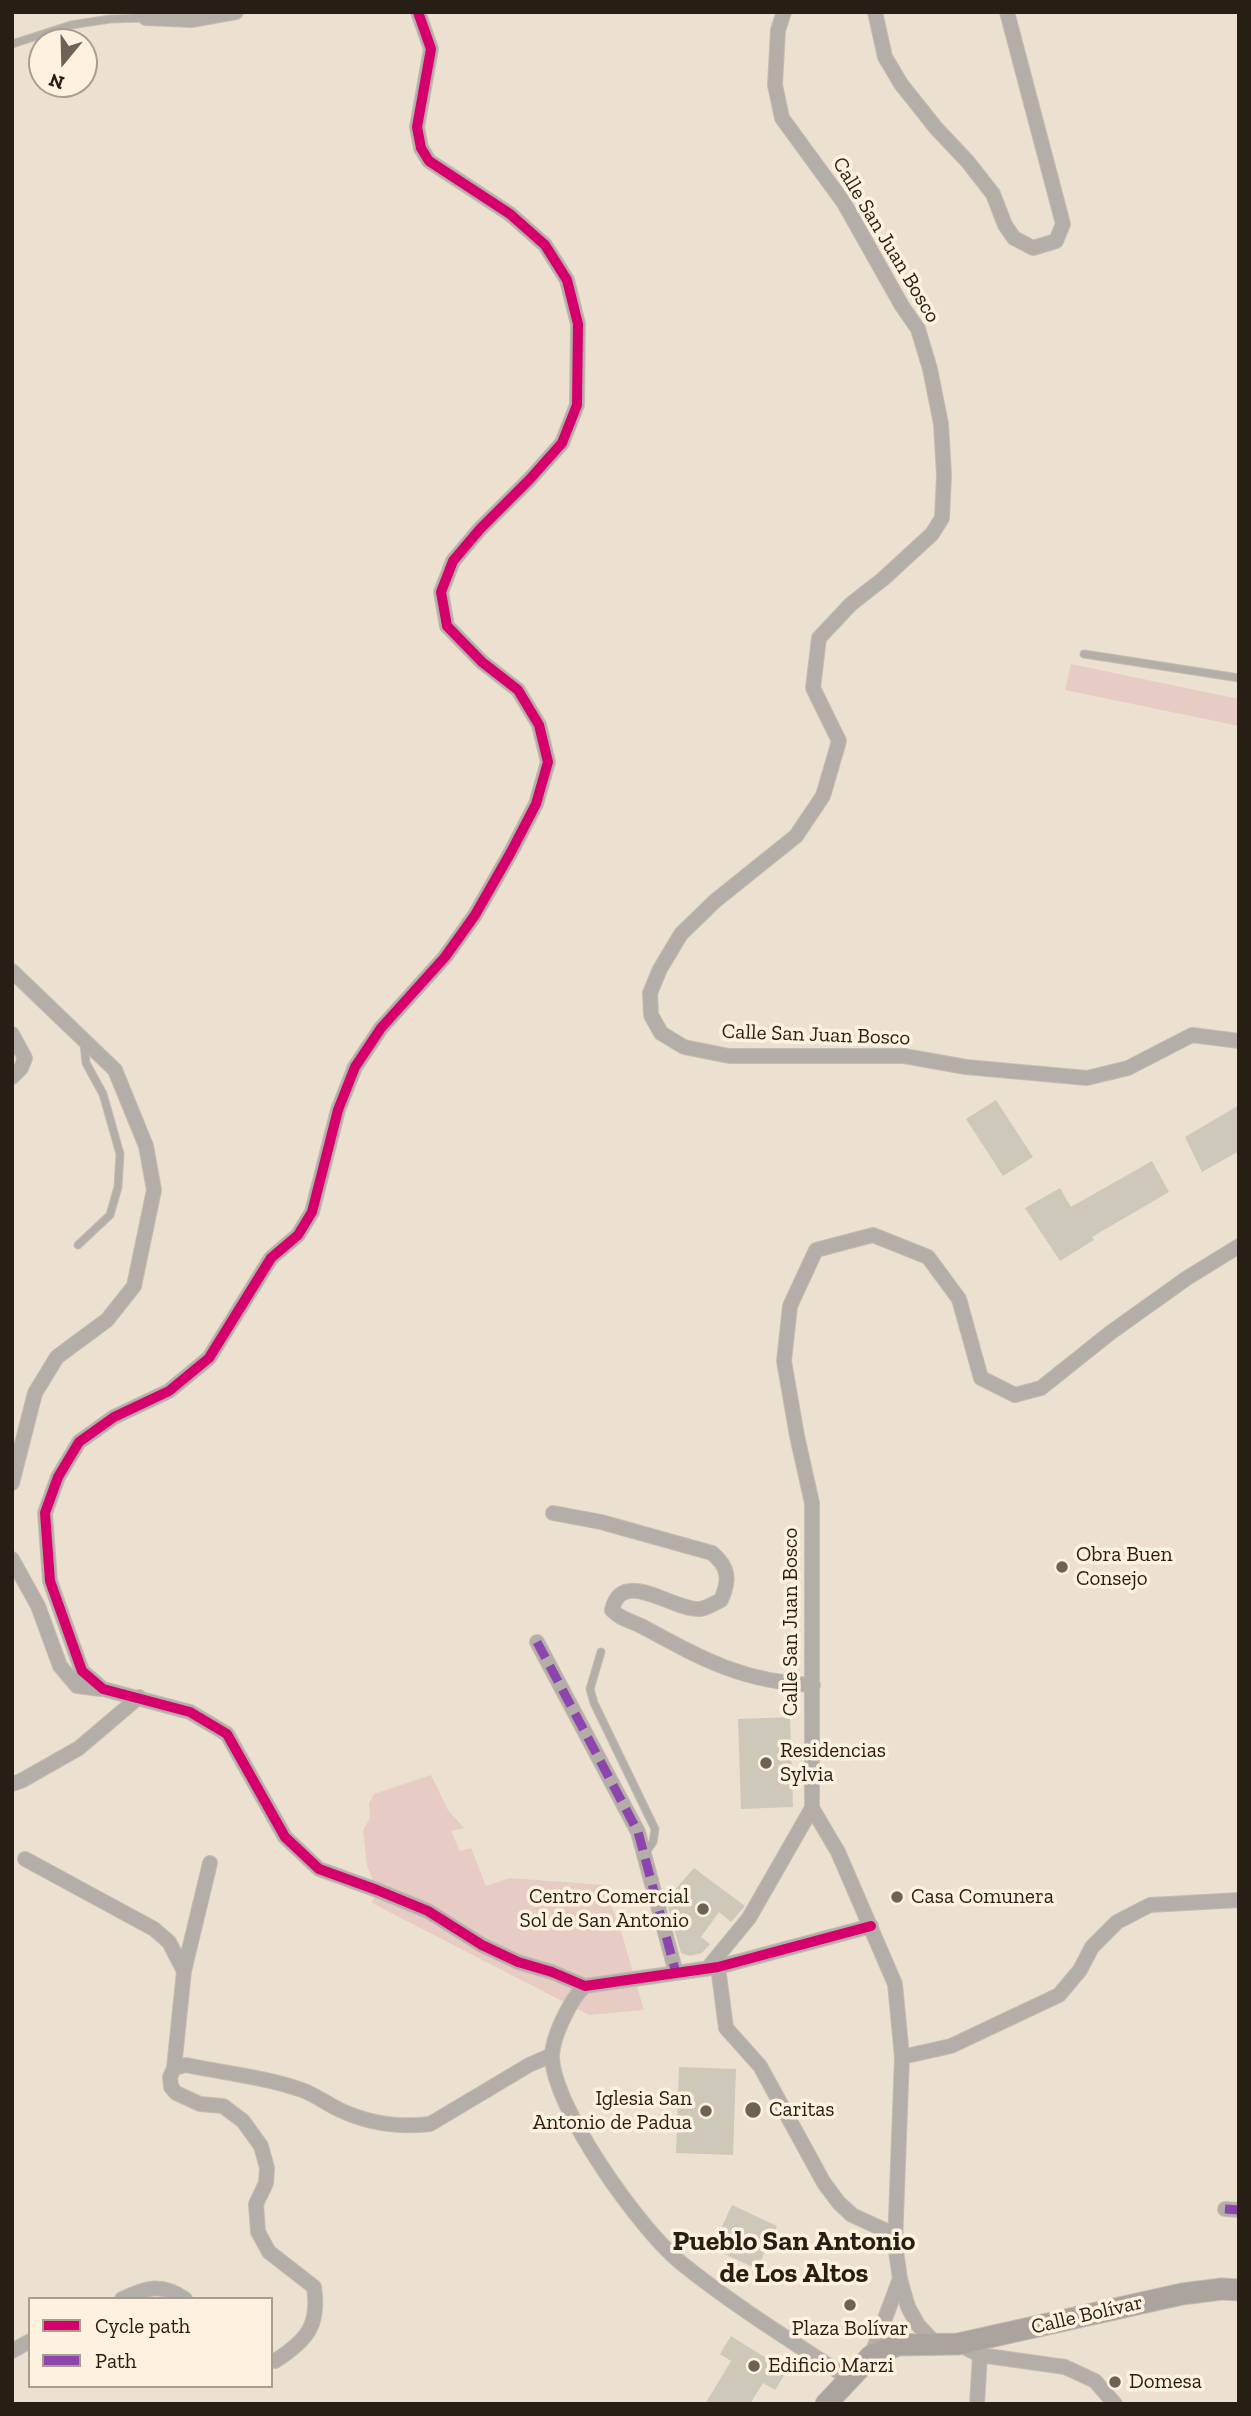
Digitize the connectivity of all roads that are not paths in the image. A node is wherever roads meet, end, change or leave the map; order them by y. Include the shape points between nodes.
1 (236, 12) edge
2 (418, 12) edge
3 (785, 12) edge
4 (875, 12) edge
5 (1007, 12) edge
6 (143, 15) edge
7 (12, 44) edge
8 (1084, 654) dead end
9 (1239, 678) edge
10 (12, 971) edge
11 (12, 1034) edge
12 (83, 1036) junction
13 (1239, 1041) edge
14 (12, 1077) edge
15 (78, 1245) dead end
16 (1239, 1246) edge
17 (12, 1483) edge
18 (553, 1513) dead end
19 (12, 1559) edge
20 (537, 1642) dead end
21 (601, 1652) dead end
22 (813, 1685) junction
23 (103, 1689) junction
24 (139, 1697) junction
25 (12, 1784) edge
26 (812, 1808) junction
27 (644, 1855) junction
28 (25, 1859) dead end
29 (210, 1863) dead end
30 (1239, 1900) edge
31 (871, 1926) junction
32 (713, 1968) junction
33 (184, 1971) junction
34 (676, 1973) junction
35 (585, 1986) junction
36 (552, 2055) junction
37 (902, 2057) junction
38 (174, 2068) junction
39 (895, 2244) junction
40 (900, 2279) junction
41 (1239, 2290) edge
42 (127, 2297) edge
43 (182, 2297) edge
44 (28, 2341) edge
45 (958, 2344) junction
46 (937, 2345) junction
47 (12, 2351) edge
48 (980, 2355) junction
49 (872, 2356) junction
50 (273, 2360) edge
51 (850, 2379) junction
52 (826, 2404) edge
53 (977, 2404) edge
54 (1115, 2404) edge

1 - 6 street via 191,20
2 - 23 street via 431,49 417,127 421,148 429,161 510,214 545,246 567,280 578,324 577,405 562,443 453,561 441,592 447,626 518,690 539,724 548,762 536,804 475,915 445,957 381,1028 355,1067 338,1110 312,1212 299,1235 271,1258 209,1358 169,1391 114,1417 79,1443 58,1477 45,1513 50,1581 82,1671
3 - 13 street, Calle San Juan Bosco via 778,30 775,85 782,118 844,203 918,328 941,424 942,517 932,534 819,638 813,688 839,741 823,796 796,836 681,934 650,993 650,1016 661,1033 684,1047 729,1056 904,1056 966,1067 1087,1078 1128,1068 1192,1035
4 - 5 street via 885,57 901,84 993,194 1014,238 1033,248 1056,241 1063,224
6 - 7 lane via 71,25
8 - 9 lane
10 - 12 street
11 - 14 street via 25,1058
12 - 15 lane via 86,1063 103,1094 120,1154 118,1188 110,1215
12 - 17 street via 116,1070 146,1146 154,1190 134,1286 107,1320 57,1357 35,1393
16 - 22 street, Calle San Juan Bosco via 1121,1325 1041,1388 1015,1395 981,1378 959,1299 928,1257 873,1235 816,1250 790,1306 785,1360 812,1503
18 - 22 street via 712,1553 728,1573 721,1600 698,1609 631,1589 620,1593 612,1610 619,1618 706,1662 782,1684
19 - 23 street via 38,1606 60,1666 77,1686
20 - 27 street via 638,1832
21 - 27 lane via 590,1689 655,1829
22 - 26 street, Calle San Juan Bosco
23 - 24 street
24 - 25 street via 79,1748
24 - 35 street via 190,1712 227,1734 285,1837 319,1869 428,1911 482,1945
26 - 31 street via 838,1852
26 - 32 street via 749,1918
27 - 34 street
28 - 33 street via 154,1929 169,1942
29 - 33 street
30 - 37 street via 1150,1905 1117,1922 1059,1995 951,2046
31 - 32 street
31 - 37 street via 895,1983
32 - 34 street
32 - 39 street via 726,2028 760,2066 824,2183 852,2215 887,2231
33 - 38 street
34 - 35 street
35 - 36 street via 574,1995
36 - 38 street via 430,2124 411,2126 367,2121 278,2083 186,2065
36 - 51 street via 566,2106 611,2181 649,2231 678,2260
37 - 39 street
38 - 50 street via 170,2077 176,2093 200,2105 223,2106 243,2121 261,2146 267,2168 256,2204 258,2232 270,2252 314,2287 317,2307 312,2326 298,2346
39 - 40 street
40 - 46 street via 918,2325
40 - 49 street
41 - 45 street, Calle Bolívar via 1182,2294
42 - 43 street via 150,2287
44 - 47 street
45 - 46 street, Calle Bolívar
45 - 48 street
46 - 49 street, Calle Bolívar via 898,2345
48 - 53 street
48 - 54 street via 1065,2367 1094,2381
49 - 51 street
51 - 52 street

